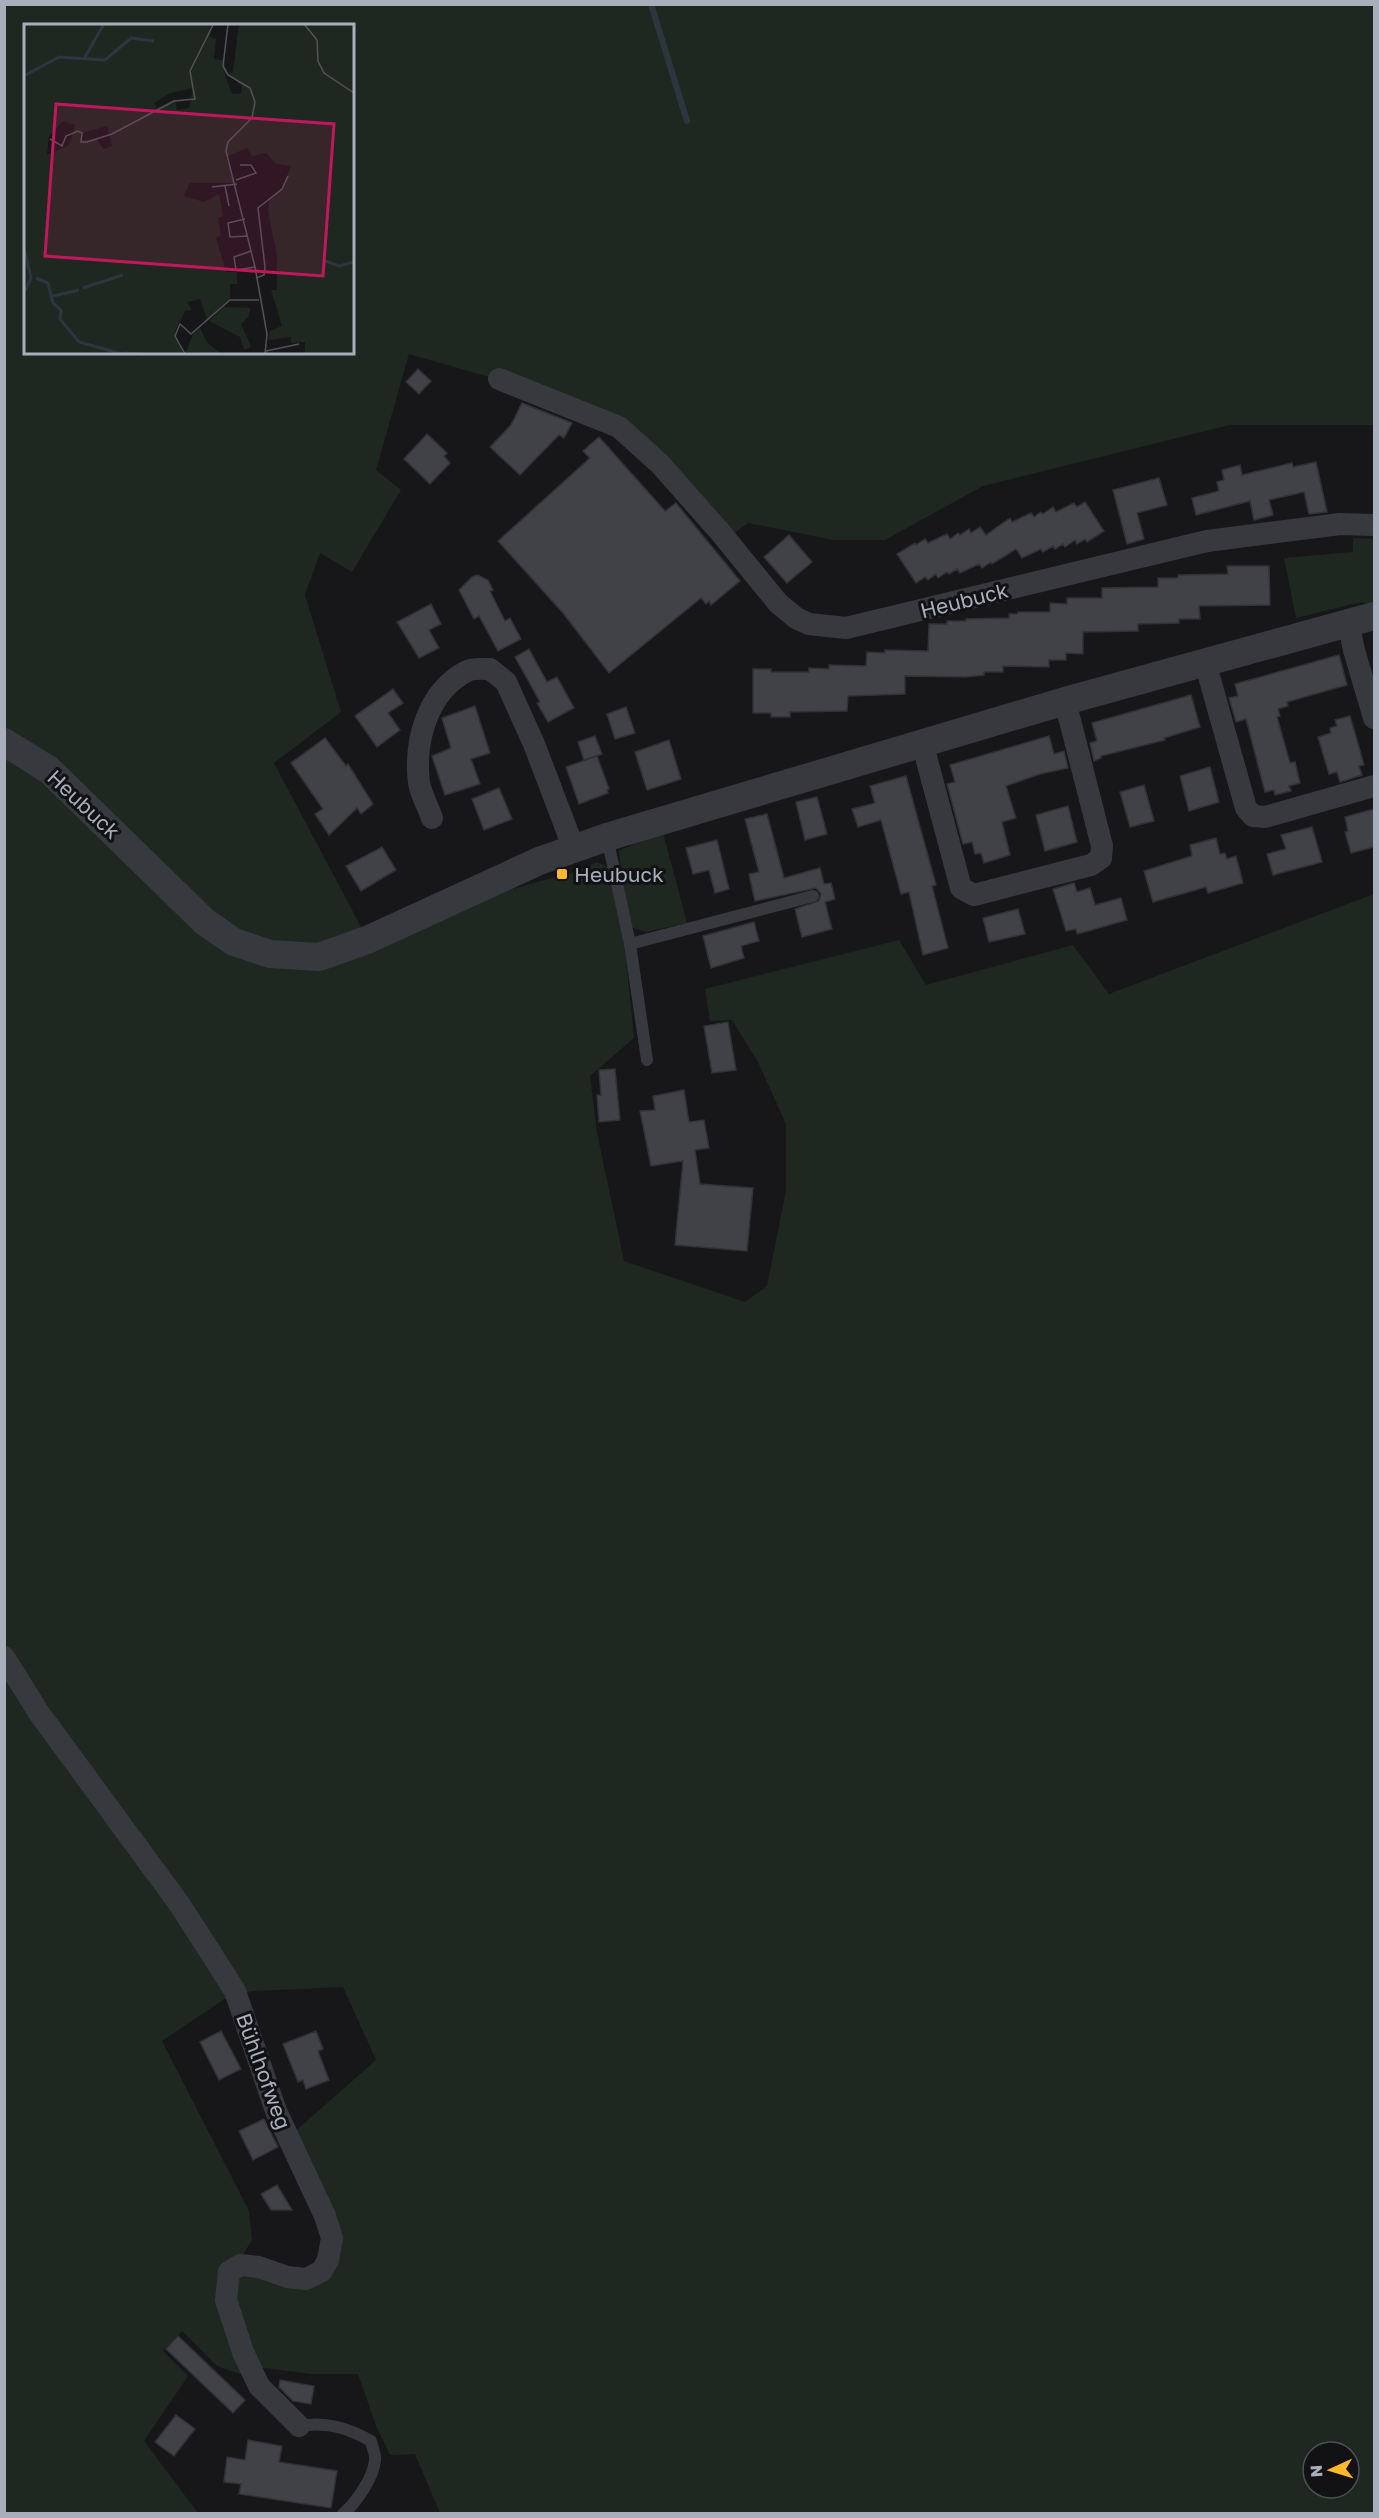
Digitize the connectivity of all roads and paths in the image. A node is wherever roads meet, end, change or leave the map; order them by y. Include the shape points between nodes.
1 (499, 379) dead end
2 (1374, 525) edge
3 (1361, 619) edge
4 (1205, 662) junction
5 (1065, 701) junction
6 (1374, 718) edge
7 (4, 742) edge
8 (922, 742) junction
9 (1374, 786) edge
10 (432, 818) dead end
11 (607, 837) junction
12 (574, 849) junction
13 (813, 896) dead end
14 (630, 944) junction
15 (647, 1060) dead end
16 (4, 1657) edge
17 (299, 2426) joint
18 (343, 2514) edge

1 - 2 street, Heubuck via 619,428 660,464 778,603 809,624 846,627 1206,541 1340,524
3 - 4 street, Heubuck
3 - 6 street
4 - 5 street, Heubuck
4 - 9 street via 1246,808 1253,816 1265,817
5 - 8 street, Heubuck
5 - 8 street via 1102,846 1101,858 1091,865 974,895 961,888
7 - 12 street, Heubuck via 49,770 205,922 234,942 270,954 320,957
8 - 11 street, Heubuck
10 - 12 street via 419,785 418,744 426,715 446,687 469,670 490,669 506,682
11 - 12 street, Heubuck
11 - 14 lane
13 - 14 lane
14 - 15 lane
16 - 17 street, Bühlhofweg via 39,1713 180,1905 235,1991 276,2111 325,2216 332,2238 322,2271 306,2279 240,2265 229,2272 225,2300 259,2386
17 - 18 lane via 330,2424 371,2441 375,2460 361,2494

